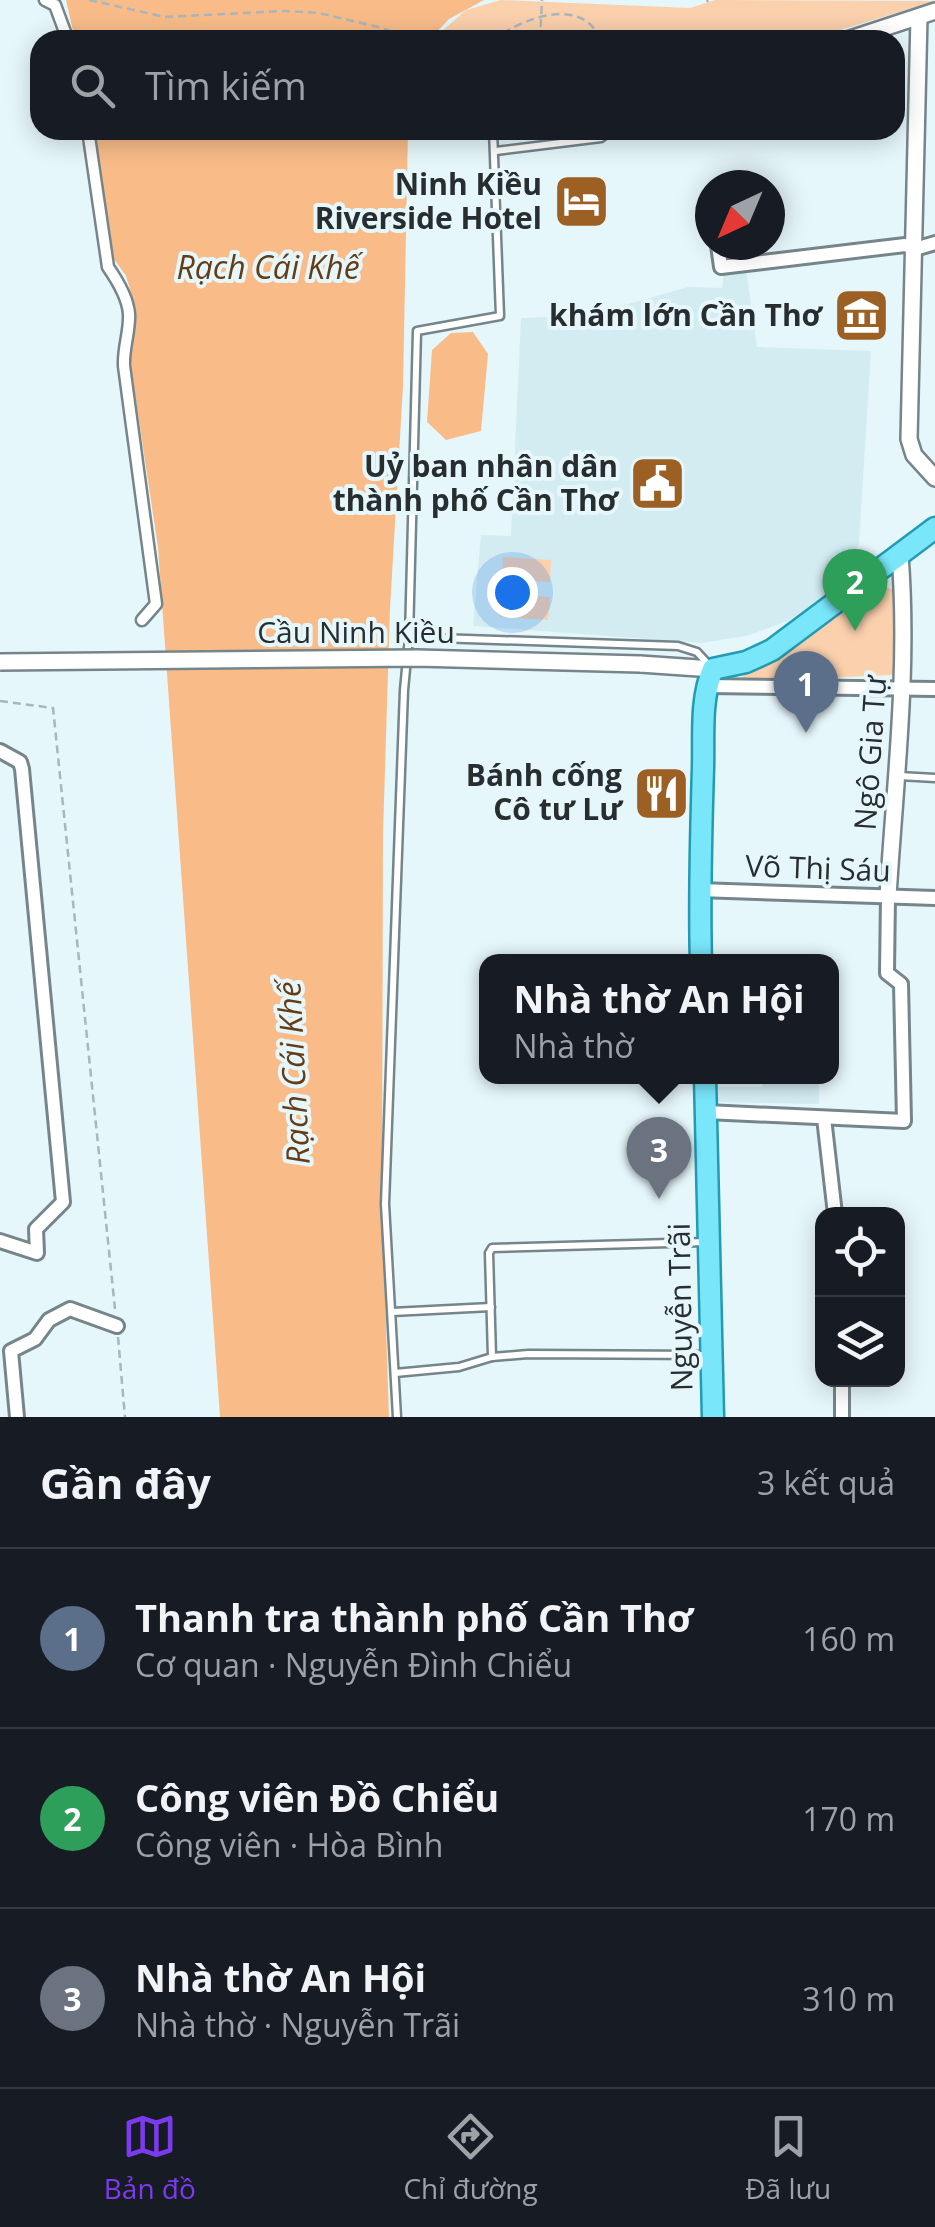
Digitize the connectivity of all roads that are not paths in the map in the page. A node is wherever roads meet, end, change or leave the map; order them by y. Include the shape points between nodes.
1 (46, 0) edge
2 (935, 11) edge
3 (918, 17) junction
4 (64, 30) edge
5 (878, 30) edge
6 (89, 140) edge
7 (494, 140) edge
8 (585, 140) edge
9 (577, 141) joint
10 (496, 152) junction
11 (935, 242) edge
12 (915, 248) junction
13 (720, 260) edge
14 (782, 260) edge
15 (785, 260) edge
16 (935, 478) edge
17 (935, 528) edge
18 (900, 555) junction
19 (142, 620) dead end
20 (409, 636) junction
21 (0, 662) edge
22 (709, 678) junction
23 (904, 688) junction
24 (935, 689) edge
25 (0, 751) edge
26 (898, 776) junction
27 (935, 778) edge
28 (699, 890) junction
29 (888, 896) junction
30 (935, 898) edge
31 (701, 954) edge
32 (705, 1084) edge
33 (706, 1112) junction
34 (824, 1118) junction
35 (835, 1207) edge
36 (0, 1242) edge
37 (710, 1242) junction
38 (490, 1307) junction
39 (392, 1312) junction
40 (117, 1326) road end
41 (712, 1356) junction
42 (492, 1357) junction
43 (395, 1373) junction
44 (842, 1387) edge
45 (16, 1417) edge
46 (396, 1417) edge
47 (712, 1417) edge
48 (842, 1417) edge

1 - 4 street via 55,5
2 - 3 street
3 - 5 street
3 - 12 street
6 - 19 street via 108,267 129,313 124,366 156,604
7 - 10 lane
8 - 9 lane
9 - 10 lane
10 - 20 lane via 500,316 417,331
11 - 12 street
12 - 15 street
12 - 16 street via 909,439
13 - 14 street via 721,267
17 - 18 main road
18 - 22 main road via 772,650
18 - 23 street, Ngô Gia Tự
20 - 22 lane via 678,646 696,652
20 - 39 lane via 385,1204
21 - 22 street, Cầu Ninh Kiều, bridge via 417,658 640,664
22 - 23 street
22 - 28 main road
23 - 24 street
23 - 26 street, Ngô Gia Tự
25 - 36 street via 22,770 63,1202 36,1229 36,1253
26 - 27 lane
26 - 29 street, Ngô Gia Tự
28 - 29 street, Võ Thị Sáu
28 - 31 main road
29 - 30 street, Võ Thị Sáu
29 - 34 street via 888,973 901,984 904,1121
32 - 33 main road, Nguyễn Trãi
33 - 34 street
33 - 37 main road, Nguyễn Trãi
34 - 35 street
37 - 38 lane via 494,1248
37 - 41 main road, Nguyễn Trãi
38 - 39 lane
38 - 42 lane
39 - 43 lane
40 - 45 street via 70,1309 10,1351
41 - 42 lane
41 - 47 main road, Nguyễn Trãi
42 - 43 lane
43 - 46 lane
44 - 48 street

